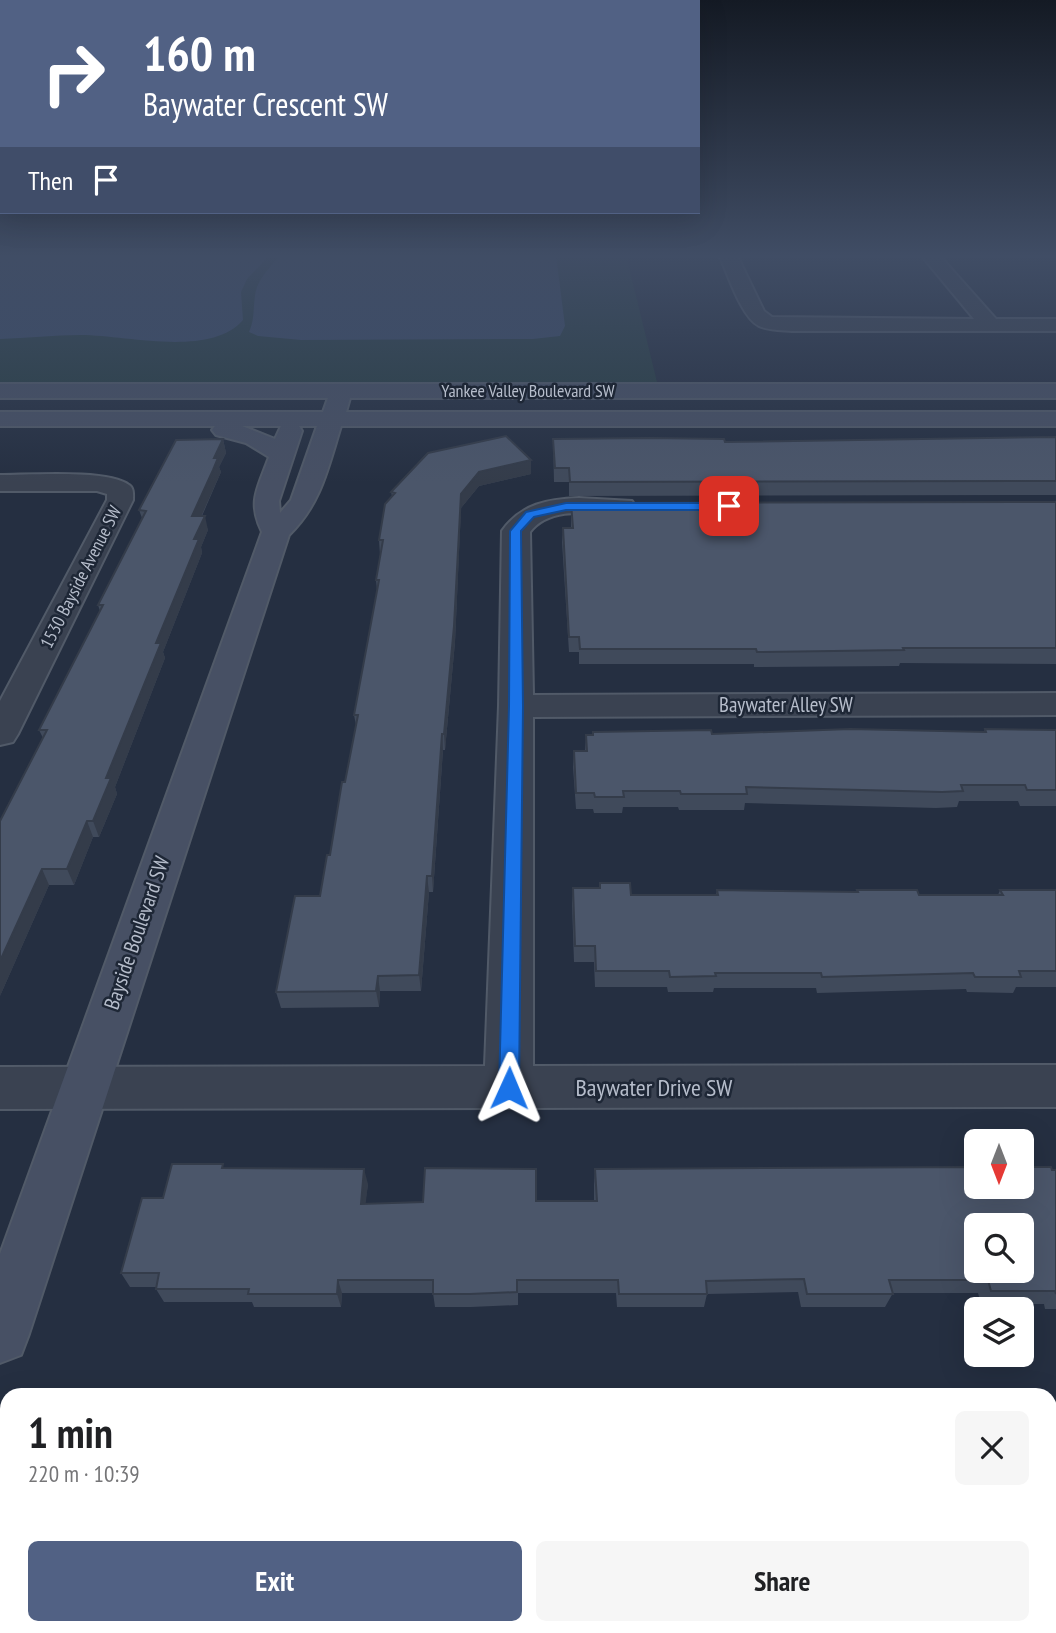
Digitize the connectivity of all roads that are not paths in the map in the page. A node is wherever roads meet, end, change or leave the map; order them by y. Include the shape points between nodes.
1 (0, 391) edge
2 (305, 391) junction
3 (342, 391) junction
4 (1056, 391) edge
5 (0, 419) edge
6 (98, 419) junction
7 (294, 419) junction
8 (332, 419) junction
9 (1056, 419) edge
10 (281, 455) junction
11 (0, 483) edge
12 (647, 506) edge
13 (276, 532) junction
14 (1056, 704) edge
15 (516, 706) junction
16 (0, 734) edge
17 (1056, 1086) edge
18 (0, 1088) edge
19 (84, 1088) junction
20 (509, 1088) junction
21 (0, 1334) edge

1 - 2 main road, Yankee Valley Boulevard SW
2 - 3 main road, Yankee Valley Boulevard SW
2 - 7 main road
3 - 4 main road, Yankee Valley Boulevard SW
3 - 8 main road, Bayside Boulevard SW
5 - 6 main road, Yankee Valley Boulevard SW
6 - 7 main road, Yankee Valley Boulevard SW
6 - 10 main road via 234,431 261,440
7 - 8 main road, Yankee Valley Boulevard SW
7 - 10 main road
8 - 9 main road, Yankee Valley Boulevard SW
8 - 13 main road, Bayside Boulevard SW via 304,500
10 - 13 main road via 266,501
11 - 16 street, 1530 Bayside Avenue SW via 99,483 120,490 120,500
12 - 15 street via 557,508 530,514 521,522 516,531
13 - 19 main road, Bayside Boulevard SW
14 - 15 street, Baywater Alley SW
15 - 20 street
17 - 20 street, Baywater Drive SW
18 - 19 street, Baywater Drive SW
19 - 20 street, Baywater Drive SW
19 - 21 main road, Bayside Boulevard SW

